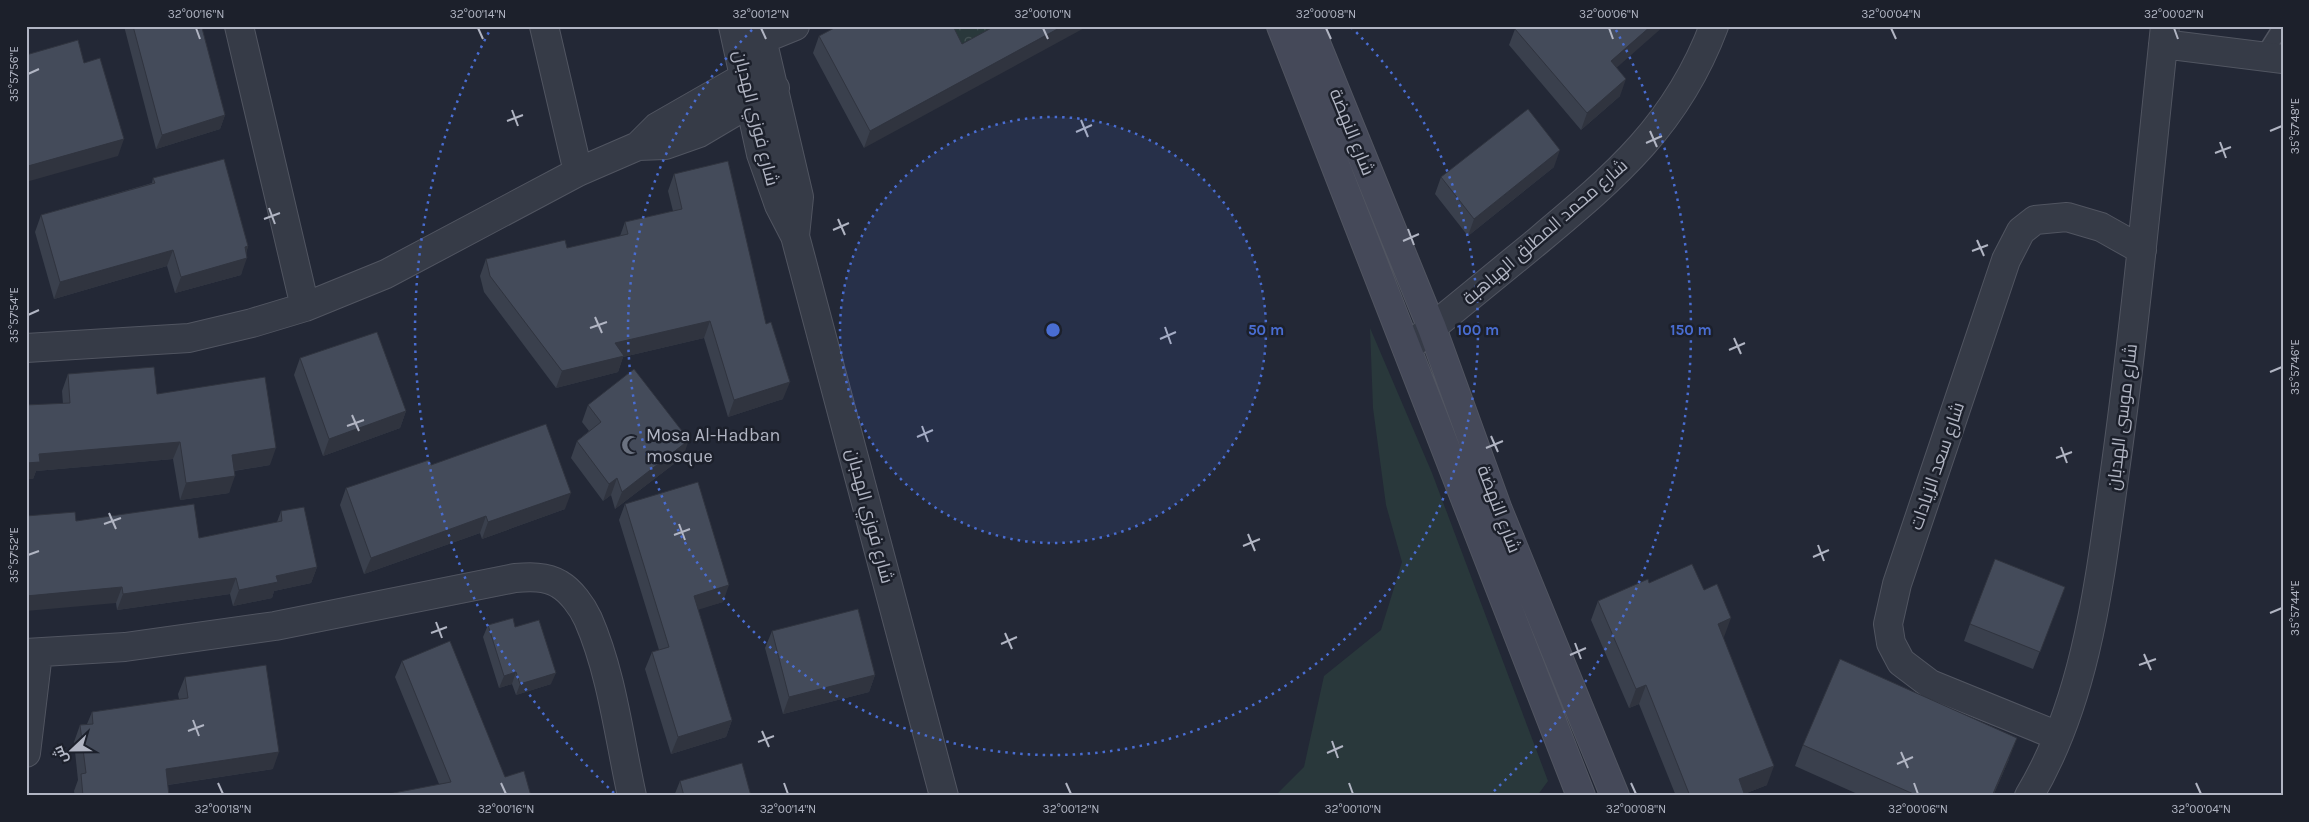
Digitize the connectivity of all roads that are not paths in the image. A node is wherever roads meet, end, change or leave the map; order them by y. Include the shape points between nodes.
1 (239, 26) edge
2 (544, 26) edge
3 (734, 26) edge
4 (795, 26) edge
5 (1281, 26) edge
6 (1309, 26) edge
7 (1714, 26) edge
8 (2282, 26) edge
9 (2164, 35) edge
10 (2273, 57) edge
11 (760, 66) edge
12 (699, 133) junction
13 (638, 146) junction
14 (761, 154) junction
15 (578, 172) junction
16 (795, 236) junction
17 (2142, 250) junction
18 (305, 307) junction
19 (1432, 328) junction
20 (26, 348) edge
21 (1408, 348) junction
22 (32, 653) edge
23 (2058, 736) junction
24 (26, 753) edge
25 (632, 796) edge
26 (944, 796) edge
27 (1581, 796) edge
28 (1615, 796) edge
29 (2029, 796) edge

1 - 18 street
2 - 15 street
3 - 11 street, شارع فوزي الهدبان
4 - 11 street
5 - 21 street, شارع النهضة
6 - 19 street, شارع النهضة
7 - 19 street, شارع محمد المطلق الهباهبة via 1686,88 1641,148 1606,184
8 - 10 lane
9 - 10 street
9 - 17 street, شارع موسى الهدبان
11 - 12 street
11 - 13 street via 657,127
11 - 14 street, شارع فوزي الهدبان
11 - 16 street, شارع فوزي الهدبان via 799,197
12 - 13 street via 665,146
12 - 14 street via 722,130 742,138
13 - 15 street
14 - 16 street, شارع فوزي الهدبان via 778,206
15 - 18 street via 386,274
16 - 26 street, شارع فوزي الهدبان
17 - 23 street, شارع موسى الهدبان via 2100,587 2084,656
17 - 23 street, شارع سعد الزيادات via 2101,227 2067,217 2035,220 2021,231 2006,260 1897,584 1888,624 1891,643 1901,662 1930,684
18 - 20 street via 189,338
19 - 21 street, شارع محمد المطلق الهباهبة
19 - 28 street, شارع النهضة via 1498,510
21 - 27 street, شارع النهضة
22 - 24 street
22 - 25 street via 125,647 275,626 515,578 537,577 558,584 575,598 588,618 604,667
23 - 29 street, شارع موسى الهدبان

